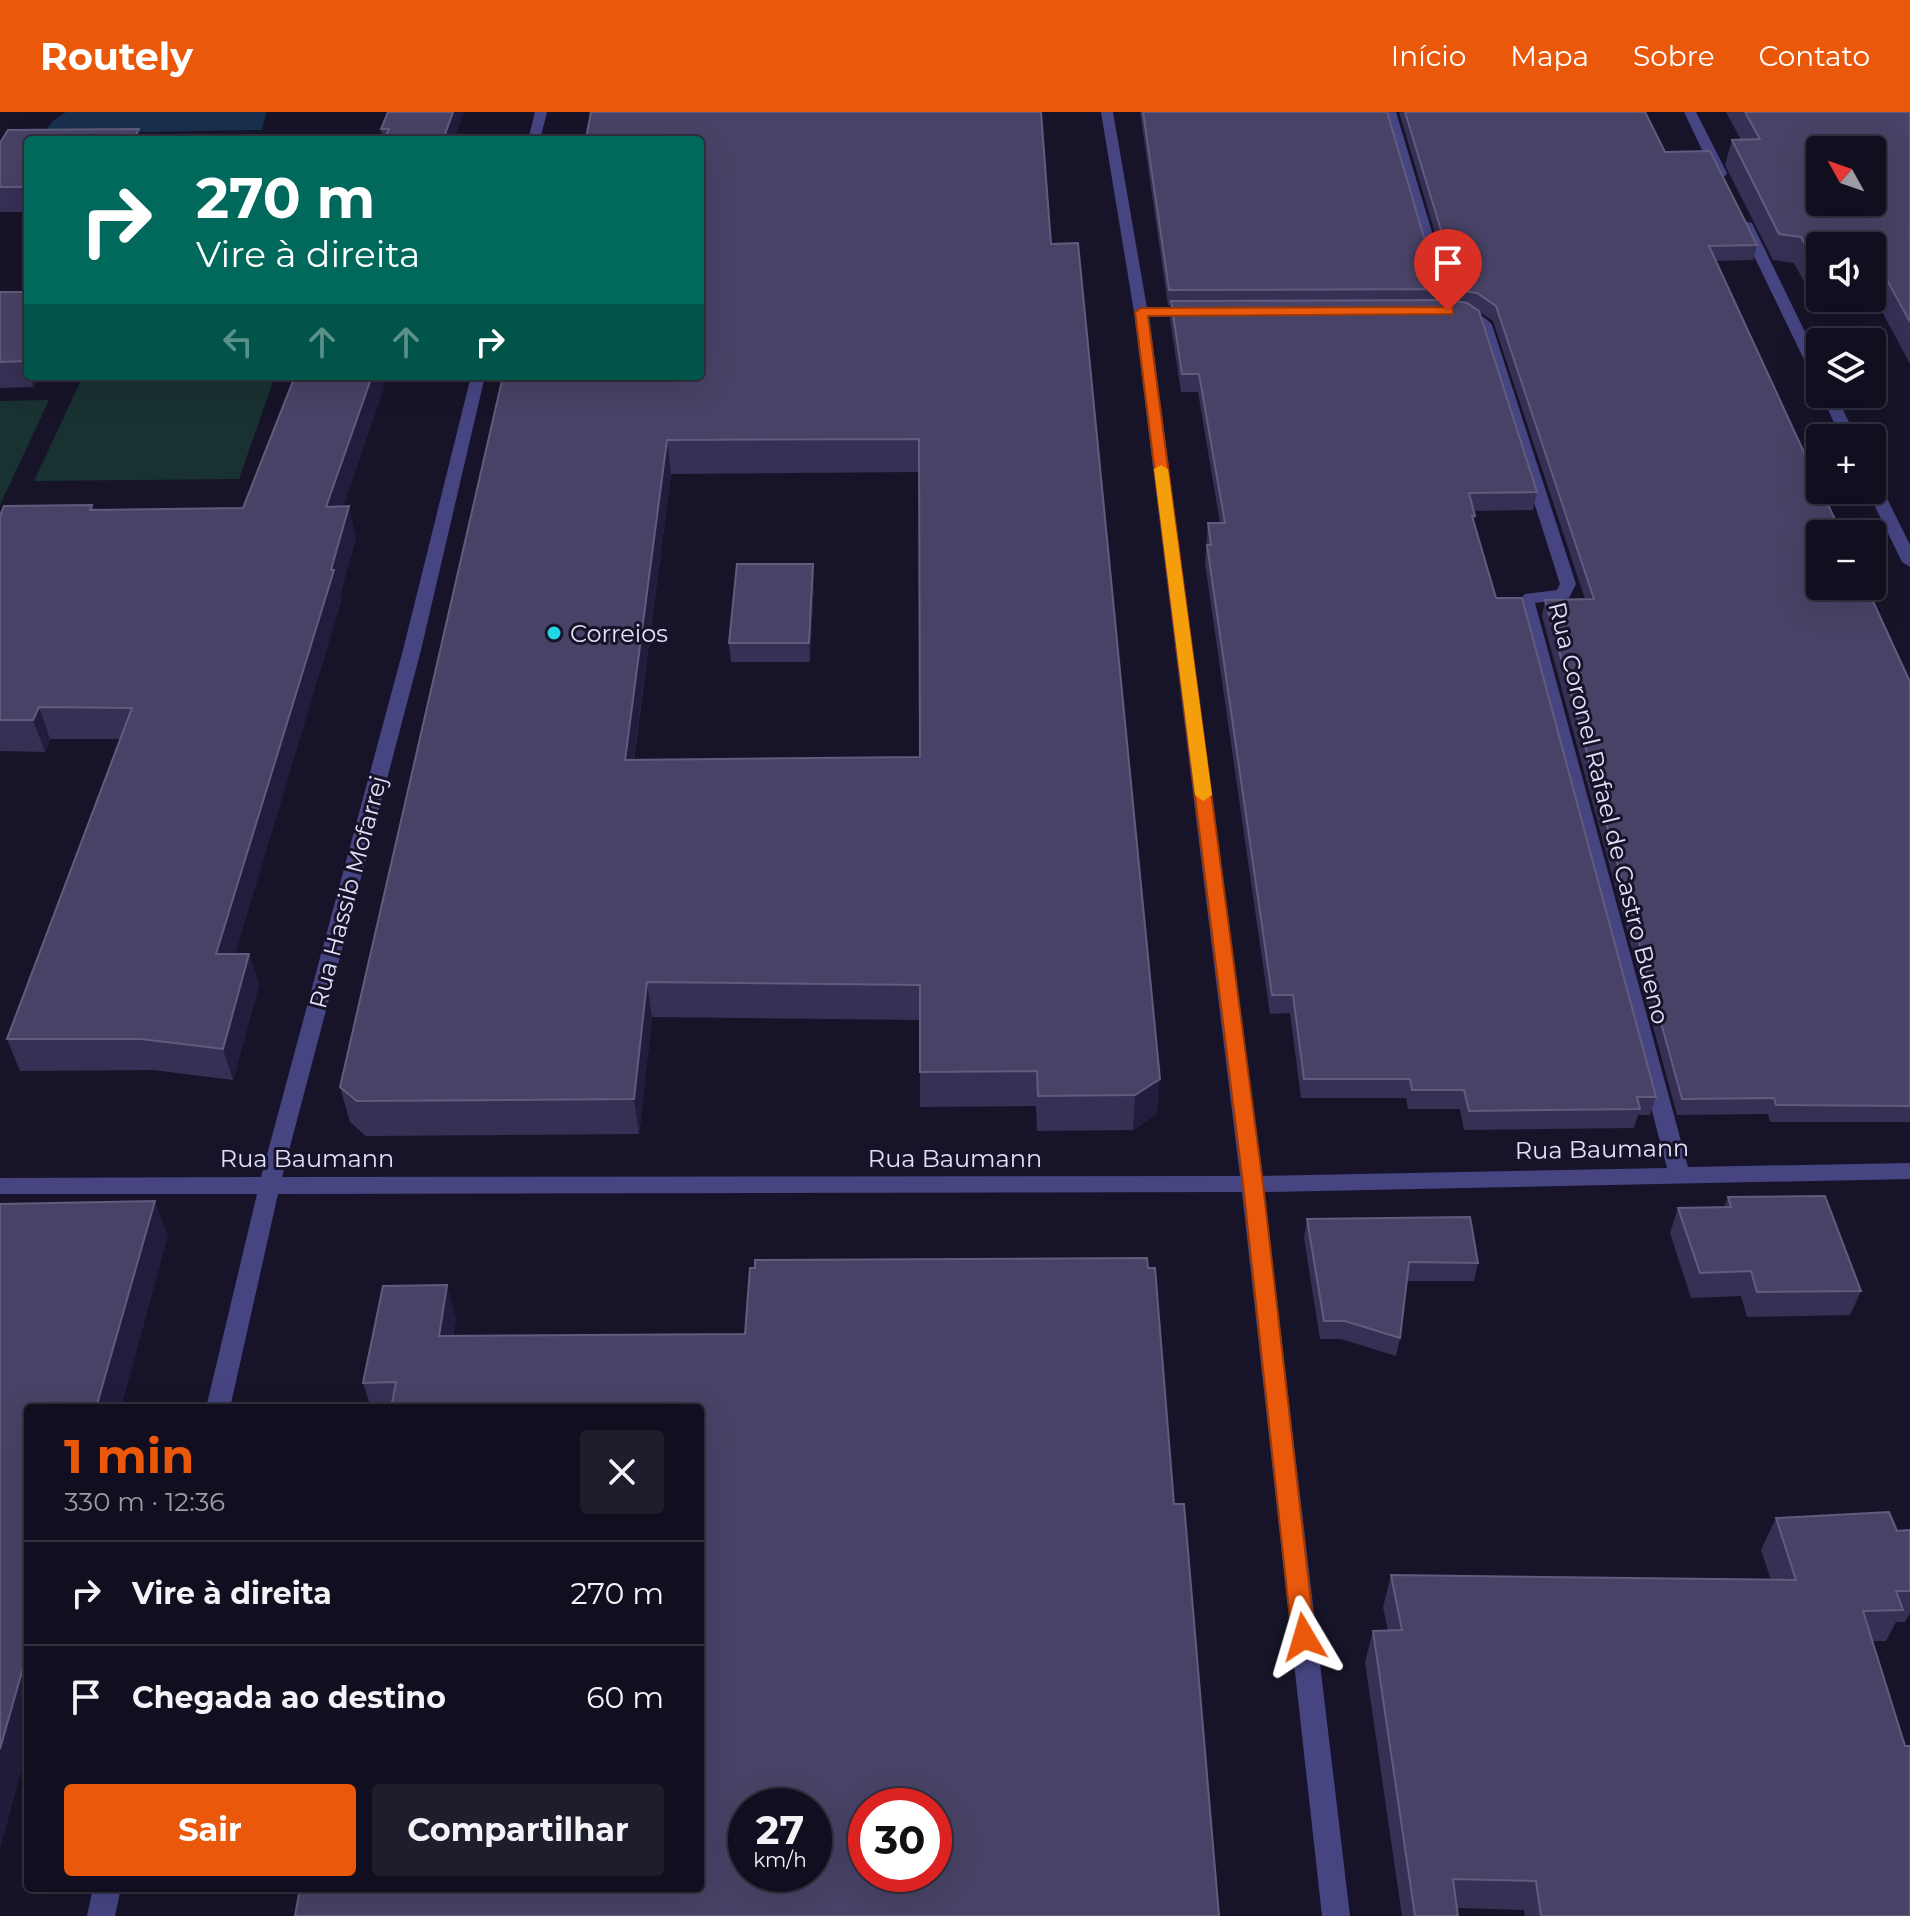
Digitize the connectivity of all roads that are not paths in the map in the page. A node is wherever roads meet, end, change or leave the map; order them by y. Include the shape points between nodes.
1 (541, 112) edge
2 (1107, 112) edge
3 (1390, 112) edge
4 (1690, 112) edge
5 (535, 136) edge
6 (1724, 181) edge
7 (1737, 208) edge
8 (1443, 292) edge
9 (1433, 311) edge
10 (1141, 312) junction
11 (1218, 312) edge
12 (1806, 349) edge
13 (477, 380) edge
14 (1882, 504) edge
15 (1910, 562) edge
16 (1910, 1171) edge
17 (1679, 1173) junction
18 (270, 1184) junction
19 (1253, 1184) junction
20 (0, 1186) edge
21 (219, 1404) edge
22 (106, 1892) edge
23 (101, 1916) edge
24 (1336, 1916) edge

1 - 5 street
2 - 10 street
3 - 8 street
4 - 6 street
7 - 12 street
9 - 17 street, Rua Coronel Rafael de Castro Bueno via 1469,314 1485,325 1568,584 1563,594 1526,602
10 - 11 street
10 - 19 street
13 - 18 street, Rua Hassib Mofarrej via 412,650
14 - 15 street
16 - 17 street, Rua Baumann
17 - 19 street, Rua Baumann
18 - 19 street, Rua Baumann
18 - 20 street, Rua Baumann
18 - 21 street, Rua Hassib Mofarrej
19 - 24 street
22 - 23 street

